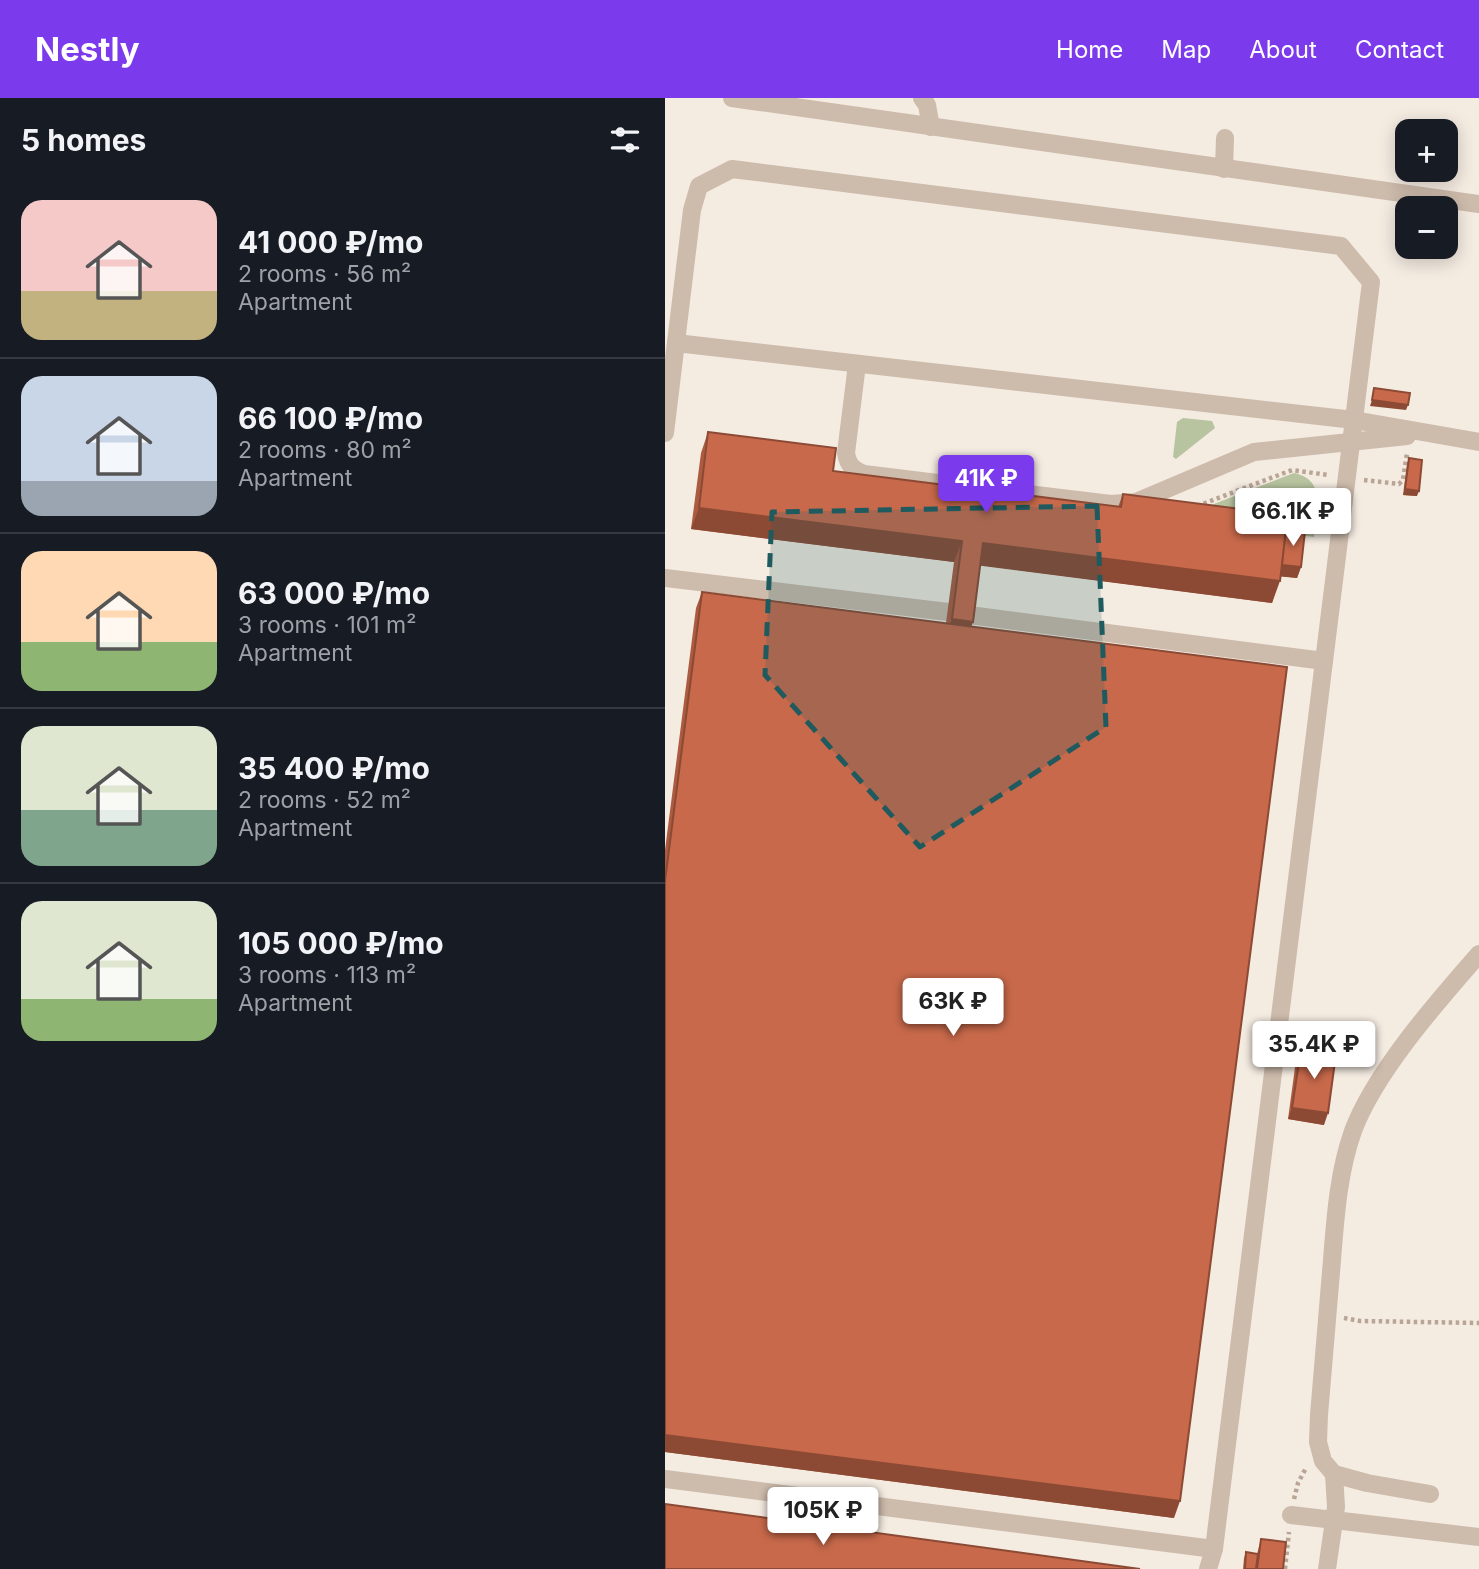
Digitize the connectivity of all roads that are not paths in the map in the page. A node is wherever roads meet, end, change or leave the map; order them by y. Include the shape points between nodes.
1 (732, 98) edge
2 (922, 98) edge
3 (931, 127) junction
4 (1225, 138) dead end
5 (1224, 169) junction
6 (1479, 204) edge
7 (676, 343) junction
8 (857, 364) junction
9 (1354, 420) junction
10 (665, 433) edge
11 (1427, 434) junction
12 (1351, 442) junction
13 (1479, 442) edge
14 (665, 578) edge
15 (948, 612) dead end
16 (969, 615) edge
17 (1324, 661) junction
18 (1479, 954) edge
19 (1334, 1474) junction
20 (665, 1479) edge
21 (1430, 1494) dead end
22 (1291, 1515) dead end
23 (1334, 1520) junction
24 (1479, 1537) edge
25 (1214, 1549) junction
26 (1208, 1569) edge
27 (1327, 1569) edge

1 - 3 street
2 - 3 street
3 - 5 street
4 - 5 street
5 - 6 street
7 - 8 street
7 - 9 street via 699,186 732,169 1341,246 1371,282
7 - 10 street
8 - 9 street
8 - 12 street via 846,453 848,463 864,474 1111,504 1136,502 1254,453
9 - 11 street
9 - 12 street
11 - 12 street
11 - 13 street
12 - 17 street
14 - 15 street
16 - 17 street
17 - 25 street
18 - 19 street via 1397,1057 1354,1130 1339,1191 1318,1443 1323,1461
19 - 21 street
19 - 23 street
20 - 25 street
22 - 23 street
23 - 24 street
23 - 27 street
25 - 26 street

